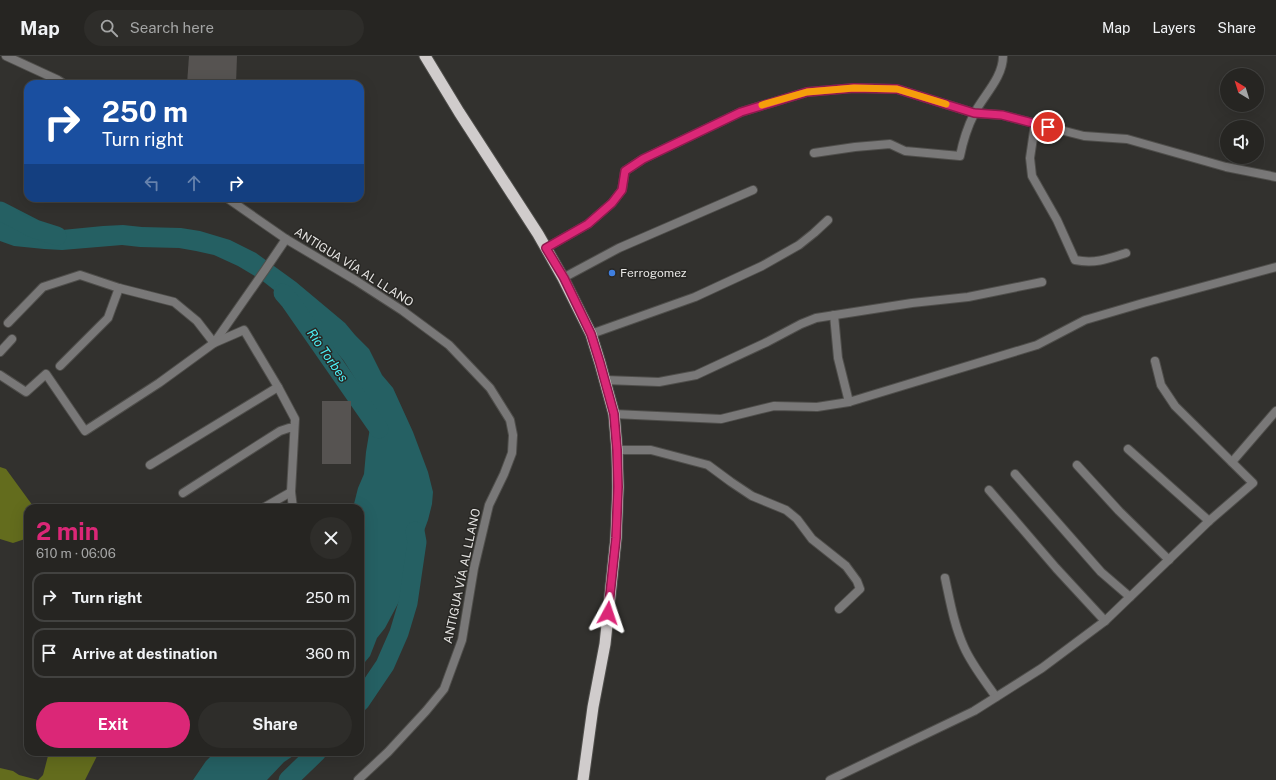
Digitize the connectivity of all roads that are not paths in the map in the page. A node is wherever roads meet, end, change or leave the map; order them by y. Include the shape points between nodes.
1 (6, 56) edge
2 (425, 56) edge
3 (1003, 56) edge
4 (58, 80) edge
5 (974, 113) junction
6 (1035, 124) junction
7 (814, 153) dead end
8 (1276, 177) edge
9 (753, 190) dead end
10 (233, 202) edge
11 (828, 220) dead end
12 (286, 239) junction
13 (546, 248) junction
14 (1126, 253) dead end
15 (1276, 267) edge
16 (564, 278) junction
17 (1042, 282) dead end
18 (119, 288) junction
19 (834, 315) junction
20 (8, 323) dead end
21 (591, 334) junction
22 (12, 339) dead end
23 (214, 343) junction
24 (0, 352) edge
25 (1155, 361) dead end
26 (60, 366) dead end
27 (0, 375) edge
28 (605, 380) junction
29 (278, 387) junction
30 (849, 402) junction
31 (1276, 411) edge
32 (614, 414) junction
33 (294, 428) junction
34 (1128, 449) dead end
35 (617, 450) junction
36 (1232, 462) junction
37 (150, 465) dead end
38 (1076, 466) dead end
39 (1015, 474) dead end
40 (988, 490) dead end
41 (291, 492) junction
42 (183, 493) dead end
43 (269, 504) edge
44 (292, 504) edge
45 (1209, 521) junction
46 (1169, 560) junction
47 (945, 578) dead end
48 (1130, 597) junction
49 (838, 609) dead end
50 (1105, 621) junction
51 (996, 697) junction
52 (358, 780) edge
53 (583, 780) edge
54 (830, 780) edge

1 - 4 street
2 - 13 highway
3 - 5 street via 996,79
5 - 6 street via 1002,115
5 - 7 street via 964,136 960,156 905,150 890,144
5 - 13 street via 897,89 854,88 807,92 774,101 741,112 643,159 625,171 622,190 612,203 588,224
6 - 8 street via 1084,136 1127,139 1226,167
6 - 14 street via 1030,158 1032,176 1057,220 1075,260 1098,262
9 - 16 street via 619,248
10 - 12 street, ANTIGUA VÍA AL LLANO
11 - 21 street via 799,245 762,266 694,297
12 - 23 street
12 - 52 street, ANTIGUA VÍA AL LLANO via 403,311 449,345 490,388 510,420 513,435 512,453 490,505 474,568 462,640 444,689 388,752
13 - 16 highway
15 - 30 street via 1084,320 1037,345
16 - 21 highway
17 - 19 street via 968,297
18 - 20 street via 80,275 44,287
18 - 23 street via 174,302 197,321
18 - 26 street via 108,318
19 - 28 street via 801,324 696,376 659,382
19 - 30 street via 838,358
21 - 28 highway
22 - 24 street
23 - 27 street via 159,384 85,431 46,374 26,392
23 - 29 street via 244,330
25 - 36 street via 1161,384 1175,406
28 - 32 highway
29 - 33 street via 295,419
29 - 37 street
30 - 32 street via 817,407 774,406 721,420
31 - 36 street
32 - 35 highway
33 - 41 street
33 - 42 street via 280,431
34 - 45 street
35 - 49 street via 651,450 708,465 752,496 786,510 812,540 846,566 860,589
35 - 53 highway via 616,538 605,644
36 - 45 street via 1253,483
38 - 46 street
39 - 48 street via 1101,572
40 - 50 street
41 - 43 street
41 - 44 street
45 - 46 street
46 - 48 street
47 - 51 street via 954,620 964,647
48 - 50 street
50 - 51 street via 1042,668
51 - 54 street

